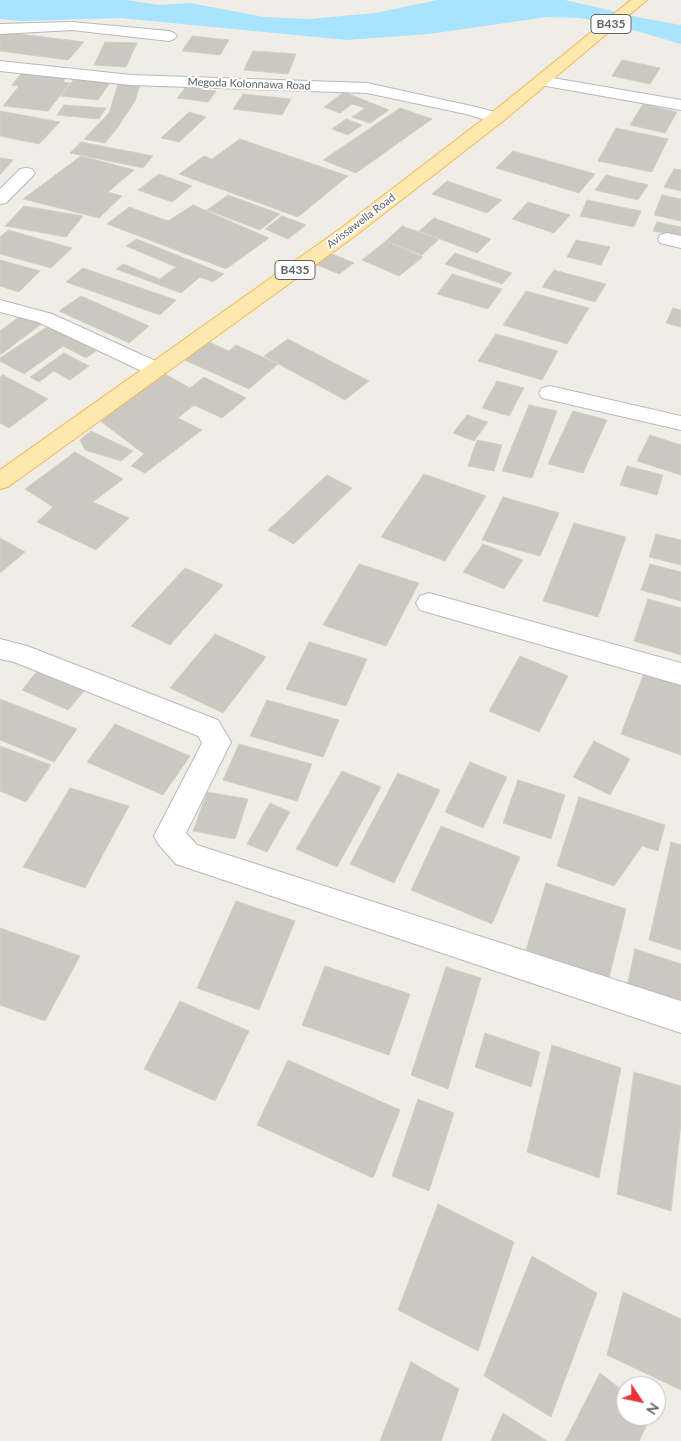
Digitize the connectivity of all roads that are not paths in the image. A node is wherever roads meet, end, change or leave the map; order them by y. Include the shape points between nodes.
1 (640, 0) edge
2 (0, 29) edge
3 (169, 36) dead end
4 (0, 66) edge
5 (541, 81) junction
6 (681, 105) edge
7 (496, 118) junction
8 (26, 173) dead end
9 (0, 199) edge
10 (0, 306) edge
11 (155, 369) junction
12 (550, 393) dead end
13 (681, 423) edge
14 (0, 481) edge
15 (429, 603) dead end
16 (0, 649) edge
17 (681, 674) edge
18 (681, 1017) edge

1 - 5 main road, Avissawella Road / B435
2 - 3 street via 72,26
4 - 7 street, Megoda Kolonnawa Road via 131,80 367,88
5 - 6 street
5 - 7 main road, Avissawella Road / B435
7 - 11 main road, Avissawella Road / B435 via 344,235
8 - 9 street
10 - 11 street via 45,318
11 - 14 main road, Avissawella Road / B435
12 - 13 street
15 - 17 street
16 - 18 street via 18,653 208,728 217,742 169,836 186,855

